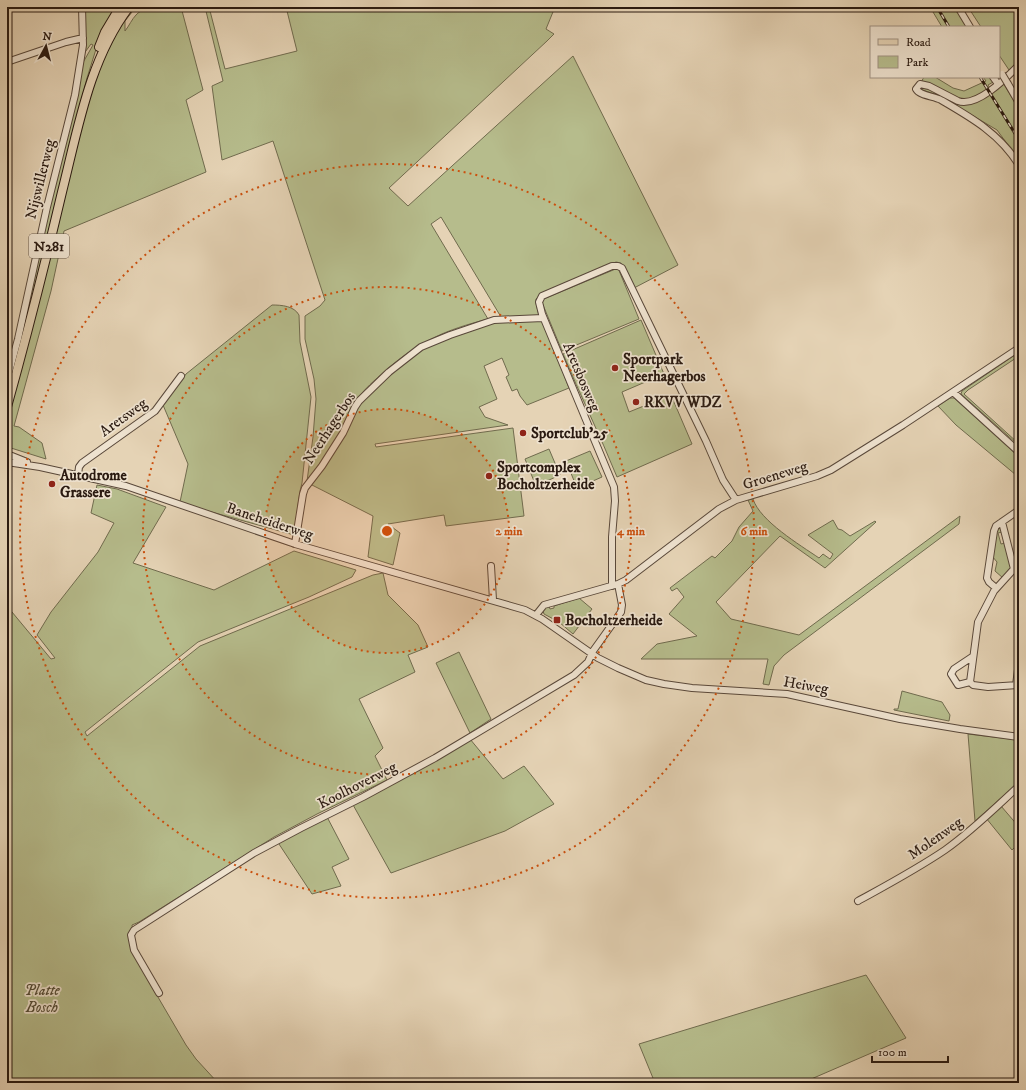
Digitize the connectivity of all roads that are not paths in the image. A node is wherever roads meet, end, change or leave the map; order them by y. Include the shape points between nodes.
1 (82, 7) edge
2 (120, 7) edge
3 (129, 7) edge
4 (958, 7) edge
5 (969, 26) edge
6 (83, 38) junction
7 (8, 60) edge
8 (1019, 64) edge
9 (1000, 72) edge
10 (994, 78) edge
11 (998, 84) junction
12 (1019, 103) edge
13 (80, 120) junction
14 (1019, 165) edge
15 (544, 318) junction
16 (1019, 348) edge
17 (181, 376) dead end
18 (7, 380) edge
19 (953, 392) junction
20 (7, 407) edge
21 (1019, 452) edge
22 (7, 454) edge
23 (7, 462) edge
24 (40, 467) junction
25 (78, 475) junction
26 (736, 500) junction
27 (1019, 510) edge
28 (1002, 522) junction
29 (295, 544) junction
30 (491, 566) dead end
31 (1017, 568) edge
32 (618, 584) junction
33 (612, 586) junction
34 (996, 588) junction
35 (492, 600) junction
36 (536, 615) junction
37 (592, 654) junction
38 (972, 657) junction
39 (1019, 662) edge
40 (970, 682) junction
41 (1017, 685) edge
42 (1019, 737) edge
43 (1019, 786) edge
44 (858, 901) dead end
45 (158, 993) dead end

1 - 6 street, Nijswillerweg
2 - 13 main road, Nijswillerweg / N281 via 105,32 95,58
3 - 13 main road, Nijswillerweg / N281 via 111,35 100,59
4 - 5 street
6 - 7 street
6 - 18 street, Nijswillerweg via 75,95
8 - 11 street
9 - 12 street, bridge
10 - 11 street
11 - 14 street via 977,99 965,103 950,98 926,84 920,84 916,89 920,93 941,100 989,130 1008,149
13 - 20 main road, Nijswillerweg / N281
15 - 26 street via 539,304 542,296 614,265 624,270 724,480
15 - 29 street, Neerhagerbos via 494,320 450,335 420,347 389,372 355,407 343,433 304,490
15 - 33 street, Aretsbosweg via 614,487
16 - 19 street, Groeneweg
17 - 25 street, Aretsweg via 155,411 82,463
19 - 21 street
19 - 26 street, Groeneweg via 831,470
22 - 24 street, Baneheiderweg
23 - 24 street, Baneheiderweg
24 - 25 street, Baneheiderweg
25 - 29 street, Baneheiderweg via 126,486
26 - 32 street, Groeneweg via 719,509
27 - 28 street
28 - 31 street
28 - 34 street via 994,531 987,578
29 - 35 street, Baneheiderweg
30 - 35 street
31 - 34 street
32 - 33 street, Groeneweg
32 - 37 street, Koolhoverweg via 622,609
33 - 36 street, Groeneweg via 544,605
34 - 38 street via 978,622
35 - 36 street, Baneheiderweg
36 - 37 street, Baneheiderweg
37 - 42 street, Heiweg via 628,673 664,684 788,694 900,719
37 - 45 street, Koolhoverweg via 584,667 564,682 402,776 254,853 138,926 130,935 134,950
38 - 40 street
38 - 40 street via 951,674 958,685
39 - 41 street
40 - 41 street via 973,685 988,687
43 - 44 street, Molenweg via 945,849

